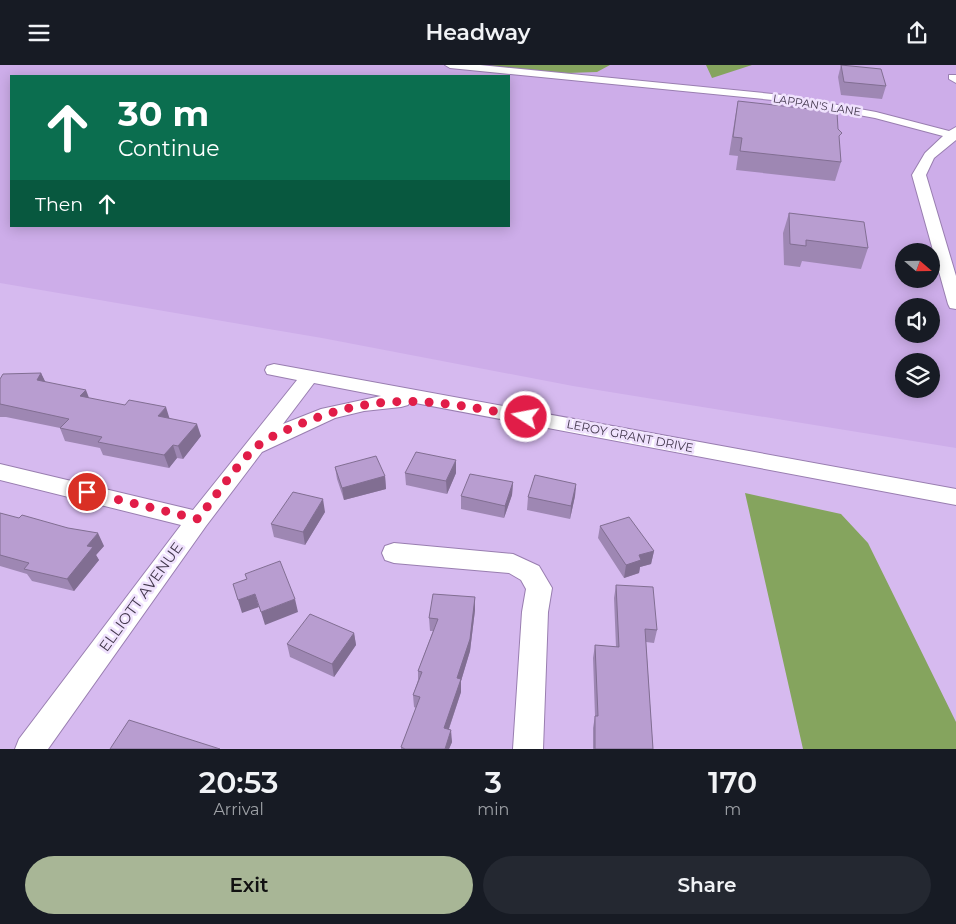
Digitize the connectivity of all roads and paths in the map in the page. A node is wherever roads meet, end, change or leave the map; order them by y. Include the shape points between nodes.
1 (450, 65) edge
2 (955, 134) edge
3 (956, 304) edge
4 (274, 370) dead end
5 (309, 377) junction
6 (448, 402) junction
7 (253, 450) junction
8 (0, 472) edge
9 (956, 497) edge
10 (198, 519) junction
11 (394, 553) dead end
12 (30, 749) edge
13 (528, 749) edge

1 - 2 street, LAPPAN'S LANE via 792,100
2 - 3 street via 929,156 919,175
4 - 5 street, LEROY GRANT DRIVE
5 - 6 street, LEROY GRANT DRIVE
5 - 7 street, ELLIOTT AVENUE
6 - 7 street via 399,401 336,410 287,429
6 - 9 street, LEROY GRANT DRIVE
7 - 10 street, ELLIOTT AVENUE
8 - 10 street
10 - 12 street, ELLIOTT AVENUE
11 - 13 street via 513,564 530,573 539,588

